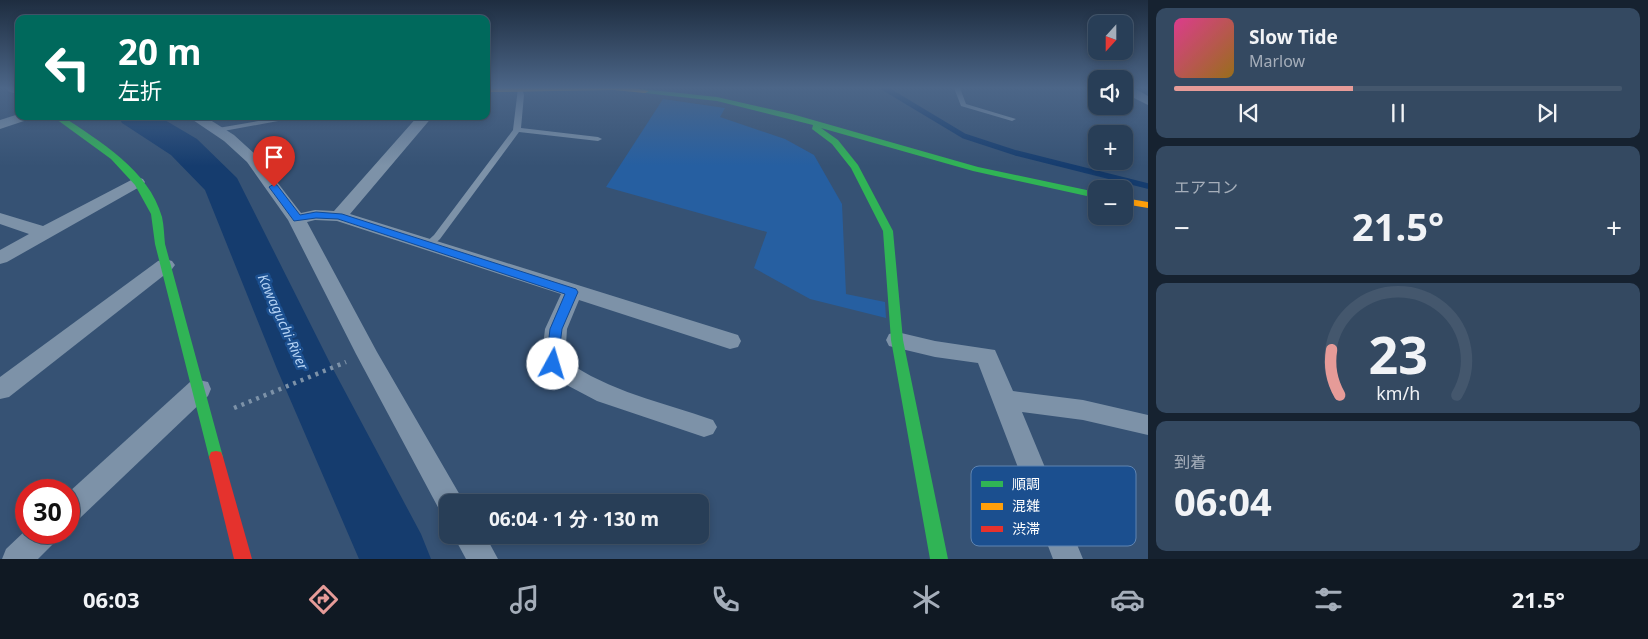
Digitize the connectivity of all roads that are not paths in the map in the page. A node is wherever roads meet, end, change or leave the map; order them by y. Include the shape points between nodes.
1 (519, 114) edge
2 (780, 114) edge
3 (997, 114) edge
4 (1012, 118) dead end
5 (15, 119) edge
6 (62, 120) edge
7 (201, 120) edge
8 (278, 120) edge
9 (423, 120) edge
10 (806, 121) junction
11 (0, 124) edge
12 (218, 130) junction
13 (517, 130) junction
14 (598, 139) dead end
15 (137, 182) junction
16 (1088, 193) edge
17 (1133, 202) edge
18 (1148, 205) edge
19 (339, 216) junction
20 (0, 218) edge
21 (297, 219) junction
22 (44, 232) junction
23 (428, 246) junction
24 (0, 258) edge
25 (165, 265) junction
26 (572, 292) junction
27 (897, 340) junction
28 (730, 341) dead end
29 (199, 389) junction
30 (0, 390) edge
31 (1005, 400) junction
32 (1148, 425) edge
33 (704, 428) dead end
34 (1031, 466) edge
35 (446, 494) edge
36 (80, 500) edge
37 (33, 544) edge
38 (473, 544) edge
39 (1063, 546) edge
40 (17, 559) edge
41 (243, 559) edge
42 (482, 559) edge
43 (940, 559) edge
44 (1068, 559) edge

1 - 13 lane
2 - 10 street
3 - 4 lane
5 - 11 street
6 - 15 street via 119,160
7 - 12 street
8 - 12 lane
9 - 19 street
10 - 16 street via 976,169
10 - 27 street via 843,151 855,167 888,231
12 - 21 street via 263,171
13 - 14 lane
13 - 23 lane
15 - 22 street
15 - 25 street via 156,214
17 - 18 street
19 - 21 street via 316,215
19 - 23 street
20 - 22 street
21 - 35 street via 367,354
22 - 24 street
23 - 26 street
25 - 29 street
25 - 30 street
26 - 28 street
26 - 33 street via 556,329 553,364 594,390
27 - 31 street via 987,356
27 - 43 street
29 - 36 street
29 - 41 street
31 - 32 street via 1083,410
31 - 34 street
37 - 40 street
38 - 42 street
39 - 44 street

